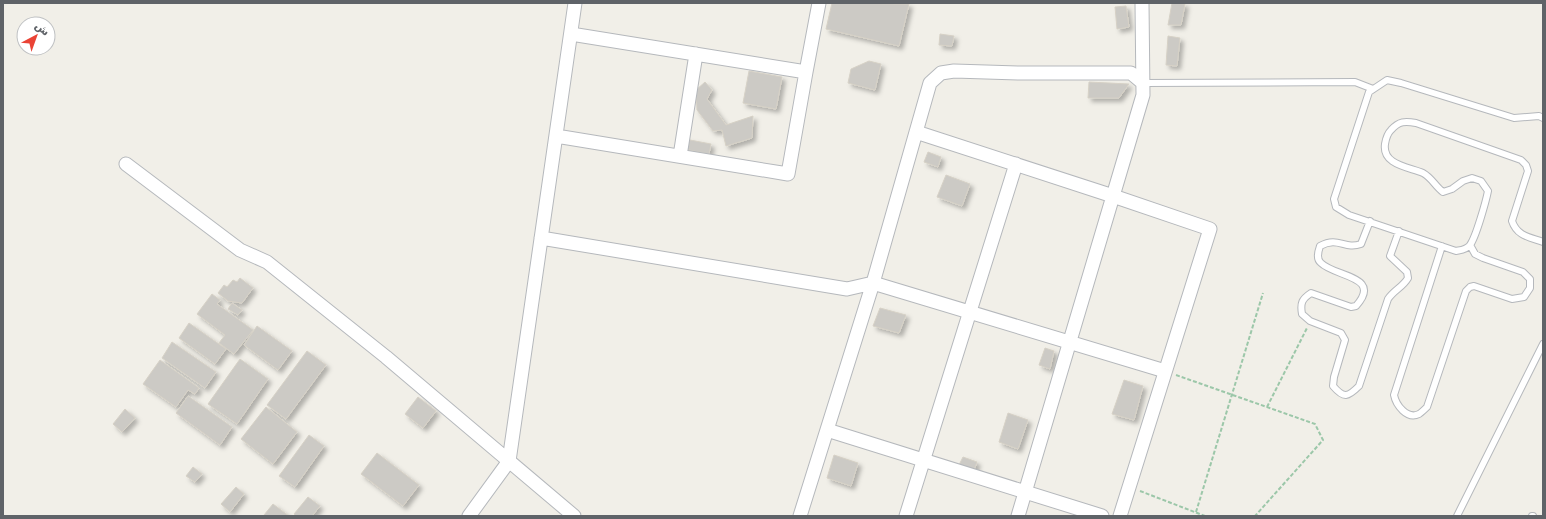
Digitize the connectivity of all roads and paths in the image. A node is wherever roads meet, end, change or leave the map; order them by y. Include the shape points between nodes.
1 (575, 3) edge
2 (819, 3) edge
3 (1142, 3) edge
4 (571, 34) junction
5 (696, 54) junction
6 (806, 72) junction
7 (1142, 83) junction
8 (1373, 89) junction
9 (1543, 118) edge
10 (916, 132) junction
11 (556, 136) junction
12 (680, 156) junction
13 (126, 164) dead end
14 (1016, 164) junction
15 (1113, 196) junction
16 (1370, 221) junction
17 (1399, 231) junction
18 (541, 238) junction
19 (1543, 242) edge
20 (1470, 245) junction
21 (1442, 246) junction
22 (873, 283) junction
23 (1263, 293) dead end
24 (970, 312) junction
25 (1310, 321) junction
26 (1070, 342) junction
27 (1543, 344) edge
28 (1165, 371) junction
29 (1232, 395) junction
30 (1267, 407) junction
31 (827, 430) junction
32 (923, 460) junction
33 (509, 461) junction
34 (1129, 487) junction
35 (1025, 492) junction
36 (1196, 512) junction
37 (468, 516) edge
38 (574, 516) edge
39 (800, 516) edge
40 (906, 516) edge
41 (1018, 516) edge
42 (1102, 516) edge
43 (1120, 516) edge
44 (1205, 516) edge
45 (1255, 516) edge
46 (1457, 516) edge

1 - 4 street
2 - 6 street
3 - 7 street
4 - 5 street
4 - 11 street
5 - 6 street
5 - 12 street
6 - 12 street via 788,174
7 - 8 lane via 1356,82
7 - 10 street via 1131,73 941,73 930,83
7 - 15 street via 1143,95
8 - 9 lane via 1387,80 1514,118
8 - 16 lane via 1365,102 1334,199 1336,207 1341,211
10 - 14 street
10 - 22 street
11 - 12 street
11 - 18 street
13 - 33 street via 240,250 267,262 386,357
14 - 15 street
14 - 24 street
15 - 26 street
15 - 28 street via 1210,229
16 - 17 lane
16 - 25 lane via 1361,244 1353,247 1327,242 1320,246 1317,253 1320,262 1328,268 1358,280 1364,291 1363,299 1351,307 1311,294 1303,298 1300,305 1302,314
17 - 21 lane
17 - 25 lane via 1390,256 1407,272 1408,278 1388,299 1358,386 1351,394 1339,393 1333,386 1345,340 1341,333
18 - 22 street via 847,289
18 - 33 street
19 - 20 lane via 1515,229 1512,221 1528,171 1522,160 1416,123 1405,121 1395,125 1388,133 1385,145 1387,155 1394,162 1432,179 1443,192 1472,178 1481,181 1488,191
20 - 21 lane via 1464,250 1456,251
20 - 21 lane via 1475,254 1522,272 1530,279 1530,288 1524,297 1512,299 1474,286 1466,291 1427,407 1415,415 1400,409 1395,403 1394,395
22 - 24 street
22 - 31 street
23 - 29 path
24 - 26 street
24 - 32 street
25 - 30 path
26 - 28 street
26 - 35 street
27 - 46 lane
28 - 29 path
28 - 34 street
29 - 30 path
29 - 36 path
30 - 45 path via 1315,424 1324,440
31 - 32 street
31 - 39 street
32 - 35 street
32 - 40 street
33 - 37 street
33 - 38 street
34 - 36 path
34 - 43 street
35 - 41 street
35 - 42 street
36 - 44 path

